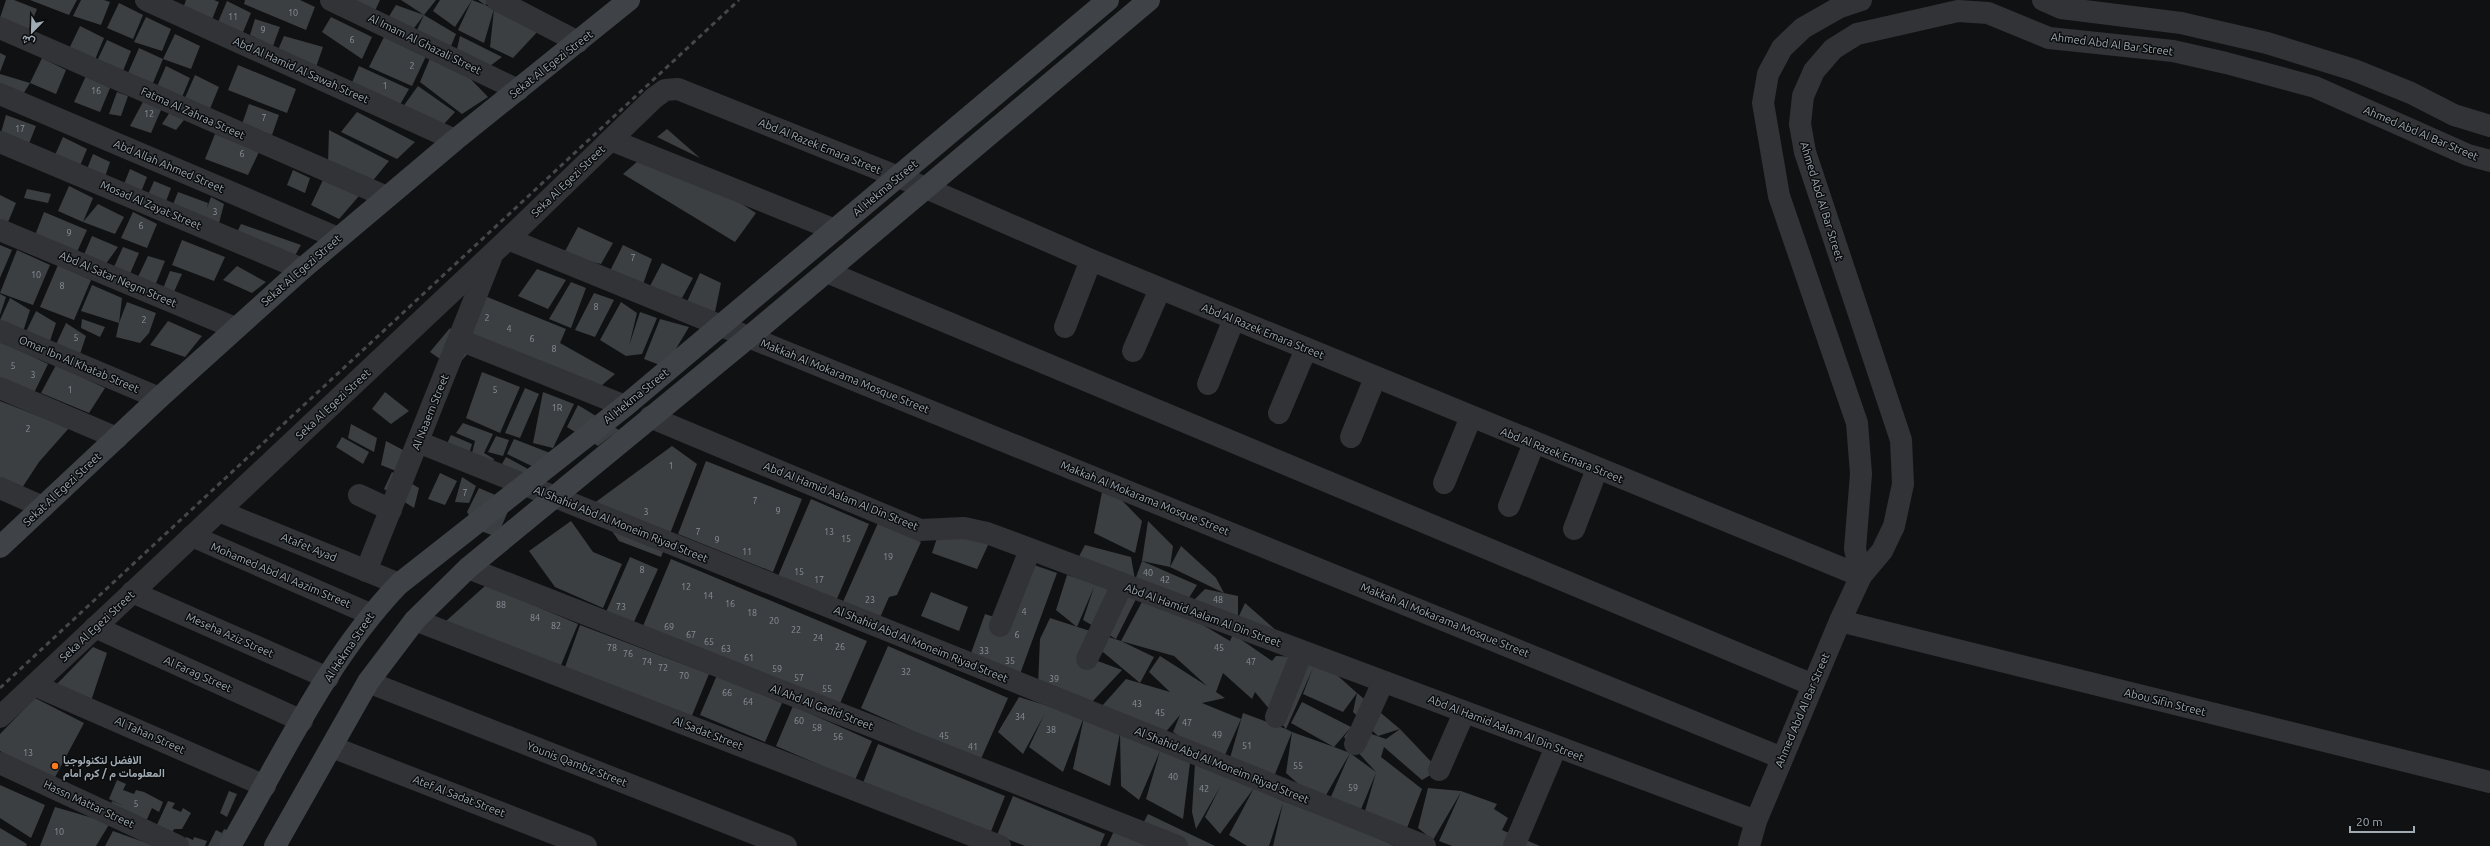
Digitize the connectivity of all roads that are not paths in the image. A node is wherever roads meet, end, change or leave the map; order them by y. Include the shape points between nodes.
1 (146, 0) edge
2 (331, 0) edge
3 (497, 0) edge
4 (643, 0) edge
5 (1108, 0) edge
6 (1149, 0) edge
7 (1862, 0) edge
8 (2044, 0) edge
9 (623, 6) edge
10 (0, 28) edge
11 (578, 42) junction
12 (518, 90) junction
13 (665, 90) joint
14 (0, 94) edge
15 (2490, 126) edge
16 (455, 140) junction
17 (611, 140) junction
18 (0, 142) edge
19 (2490, 161) edge
20 (898, 177) junction
21 (926, 188) junction
22 (386, 197) junction
23 (0, 230) edge
24 (835, 230) junction
25 (338, 238) junction
26 (501, 246) junction
27 (1091, 260) junction
28 (302, 269) junction
29 (827, 272) junction
30 (1160, 289) junction
31 (1234, 319) junction
32 (722, 325) junction
33 (1065, 327) dead end
34 (235, 328) junction
35 (0, 331) edge
36 (749, 337) junction
37 (460, 340) junction
38 (1306, 349) junction
39 (1133, 352) dead end
40 (1375, 378) junction
41 (1208, 384) dead end
42 (0, 388) edge
43 (159, 398) junction
44 (625, 406) junction
45 (1279, 413) dead end
46 (650, 417) junction
47 (1471, 417) junction
48 (1351, 437) dead end
49 (118, 438) junction
50 (418, 442) junction
51 (1534, 443) junction
52 (1597, 470) junction
53 (1444, 483) dead end
54 (524, 486) junction
55 (0, 488) edge
56 (359, 495) dead end
57 (553, 497) junction
58 (1509, 506) dead end
59 (43, 507) junction
60 (391, 510) junction
61 (219, 511) junction
62 (1574, 529) dead end
63 (192, 536) junction
64 (0, 547) edge
65 (1030, 550) junction
66 (468, 568) junction
67 (366, 571) junction
68 (1861, 576) junction
69 (399, 584) junction
70 (1122, 585) junction
71 (132, 592) junction
72 (370, 614) junction
73 (415, 620) junction
74 (1840, 621) junction
75 (1000, 626) dead end
76 (95, 627) junction
77 (1302, 652) junction
78 (1087, 659) dead end
79 (328, 678) junction
80 (368, 682) junction
81 (1383, 682) junction
82 (34, 685) junction
83 (1813, 685) junction
84 (1464, 713) junction
85 (0, 717) edge
86 (1276, 717) dead end
87 (302, 721) junction
88 (1356, 744) dead end
89 (332, 747) junction
90 (1556, 747) junction
91 (1782, 758) junction
92 (0, 763) edge
93 (1439, 770) dead end
94 (2490, 782) edge
95 (265, 786) junction
96 (1756, 821) junction
97 (178, 846) edge
98 (230, 846) edge
99 (275, 846) edge
100 (586, 846) edge
101 (786, 846) edge
102 (1000, 846) edge
103 (1177, 846) edge
104 (1425, 846) edge
105 (1514, 846) edge
106 (1749, 846) edge

1 - 16 street, Abd Al Hamid Al Sawah Street
2 - 12 street, Al Imam Al Ghazali Street
3 - 11 street
4 - 9 street, Sekat Al Egezi Street
5 - 20 street, Al Hekma Street
6 - 21 street
7 - 68 street via 1840,7 1803,28 1782,48 1768,74 1763,103 1779,196 1857,422 1861,474 1855,549
8 - 15 street via 2061,8 2181,23 2267,42 2354,70 2411,93 2454,115
9 - 11 street, Sekat Al Egezi Street
10 - 22 street, Fatma Al Zahraa Street
11 - 12 street, Sekat Al Egezi Street
12 - 16 street, Sekat Al Egezi Street
13 - 17 street, Seka Al Egezi Street
13 - 20 street, Abd Al Razek Emara Street via 678,89
14 - 25 street, Abd Allah Ahmed Street
16 - 22 street, Sekat Al Egezi Street
17 - 24 street
17 - 26 street, Seka Al Egezi Street
18 - 28 street, Mosad Al Zayat Street
19 - 68 street, Ahmed Abd Al Bar Street via 2468,155 2315,87 2173,51 2049,38 1988,13 1958,11 1884,26 1857,34 1833,49 1814,71 1803,96 1800,124 1805,152 1901,440 1903,484 1894,526 1882,552
20 - 21 street, Abd Al Razek Emara Street
20 - 24 street, Al Hekma Street
21 - 27 street, Abd Al Razek Emara Street
21 - 29 street
22 - 25 street, Sekat Al Egezi Street
23 - 34 street, Abd Al Satar Negm Street
24 - 32 street, Al Hekma Street
25 - 28 street, Sekat Al Egezi Street
26 - 32 street, Makkah Al Mokarama Mosque Street
26 - 37 street, Al Naaem Street
26 - 61 street, Seka Al Egezi Street
27 - 30 street, Abd Al Razek Emara Street
27 - 33 street
28 - 34 street, Sekat Al Egezi Street
29 - 36 street
29 - 83 street
30 - 31 street, Abd Al Razek Emara Street
30 - 39 street
31 - 38 street, Abd Al Razek Emara Street
31 - 41 street
32 - 36 street, Makkah Al Mokarama Mosque Street
32 - 44 street, Al Hekma Street
34 - 43 street, Sekat Al Egezi Street
35 - 43 street, Omar Ibn Al Khatab Street
36 - 46 street
36 - 91 street, Makkah Al Mokarama Mosque Street
37 - 44 street
37 - 50 street, Al Naaem Street
38 - 40 street, Abd Al Razek Emara Street
38 - 45 street
40 - 47 street, Abd Al Razek Emara Street
40 - 48 street
42 - 49 street
43 - 49 street, Sekat Al Egezi Street
44 - 54 street, Al Hekma Street
46 - 57 street
46 - 65 street, Abd Al Hamid Aalam Al Din Street via 920,530 964,528 987,533
47 - 51 street, Abd Al Razek Emara Street
47 - 53 street
49 - 59 street, Sekat Al Egezi Street
50 - 54 street, Al Shahid Abd Al Moneim Riyad Street
50 - 60 street, Al Naaem Street
51 - 52 street, Abd Al Razek Emara Street
51 - 58 street
52 - 62 street
52 - 68 street, Abd Al Razek Emara Street
54 - 57 street, Al Shahid Abd Al Moneim Riyad Street
54 - 69 street, Al Hekma Street
55 - 59 street
56 - 60 street
57 - 66 street
57 - 104 street, Al Shahid Abd Al Moneim Riyad Street
59 - 64 street, Sekat Al Egezi Street
60 - 67 street, Al Naaem Street
61 - 63 street, Seka Al Egezi Street
61 - 67 street, Atafet Ayad
63 - 71 street, Seka Al Egezi Street
63 - 72 street, Mohamed Abd Al Aazim Street
65 - 70 street, Abd Al Hamid Aalam Al Din Street
65 - 75 street
66 - 73 street
66 - 103 street, Al Ahd Al Gadid Street
67 - 69 street, Atafet Ayad
68 - 74 street, Ahmed Abd Al Bar Street
69 - 72 street, Al Hekma Street
70 - 77 street, Abd Al Hamid Aalam Al Din Street
70 - 78 street
71 - 76 street, Seka Al Egezi Street
71 - 79 street, Meseha Aziz Street
72 - 79 street, Al Hekma Street
73 - 80 street
73 - 102 street, Al Sadat Street
74 - 83 street, Ahmed Abd Al Bar Street
74 - 94 street, Abou Sifin Street
76 - 82 street, Seka Al Egezi Street
76 - 87 street, Al Farag Street
77 - 81 street, Abd Al Hamid Aalam Al Din Street
77 - 86 street
79 - 87 street, Al Hekma Street
80 - 89 street
80 - 101 street, Younis Qambiz Street
81 - 84 street, Abd Al Hamid Aalam Al Din Street
81 - 88 street
82 - 85 street, Seka Al Egezi Street
82 - 95 street, Al Tahan Street
83 - 91 street, Ahmed Abd Al Bar Street
84 - 90 street, Abd Al Hamid Aalam Al Din Street
84 - 93 street
87 - 95 street, Al Hekma Street
89 - 99 street
89 - 100 street, Atef Al Sadat Street
90 - 96 street, Abd Al Hamid Aalam Al Din Street
90 - 105 street
91 - 96 street, Ahmed Abd Al Bar Street
92 - 97 street, Hassn Mattar Street
95 - 98 street, Al Hekma Street
96 - 106 street, Ahmed Abd Al Bar Street

